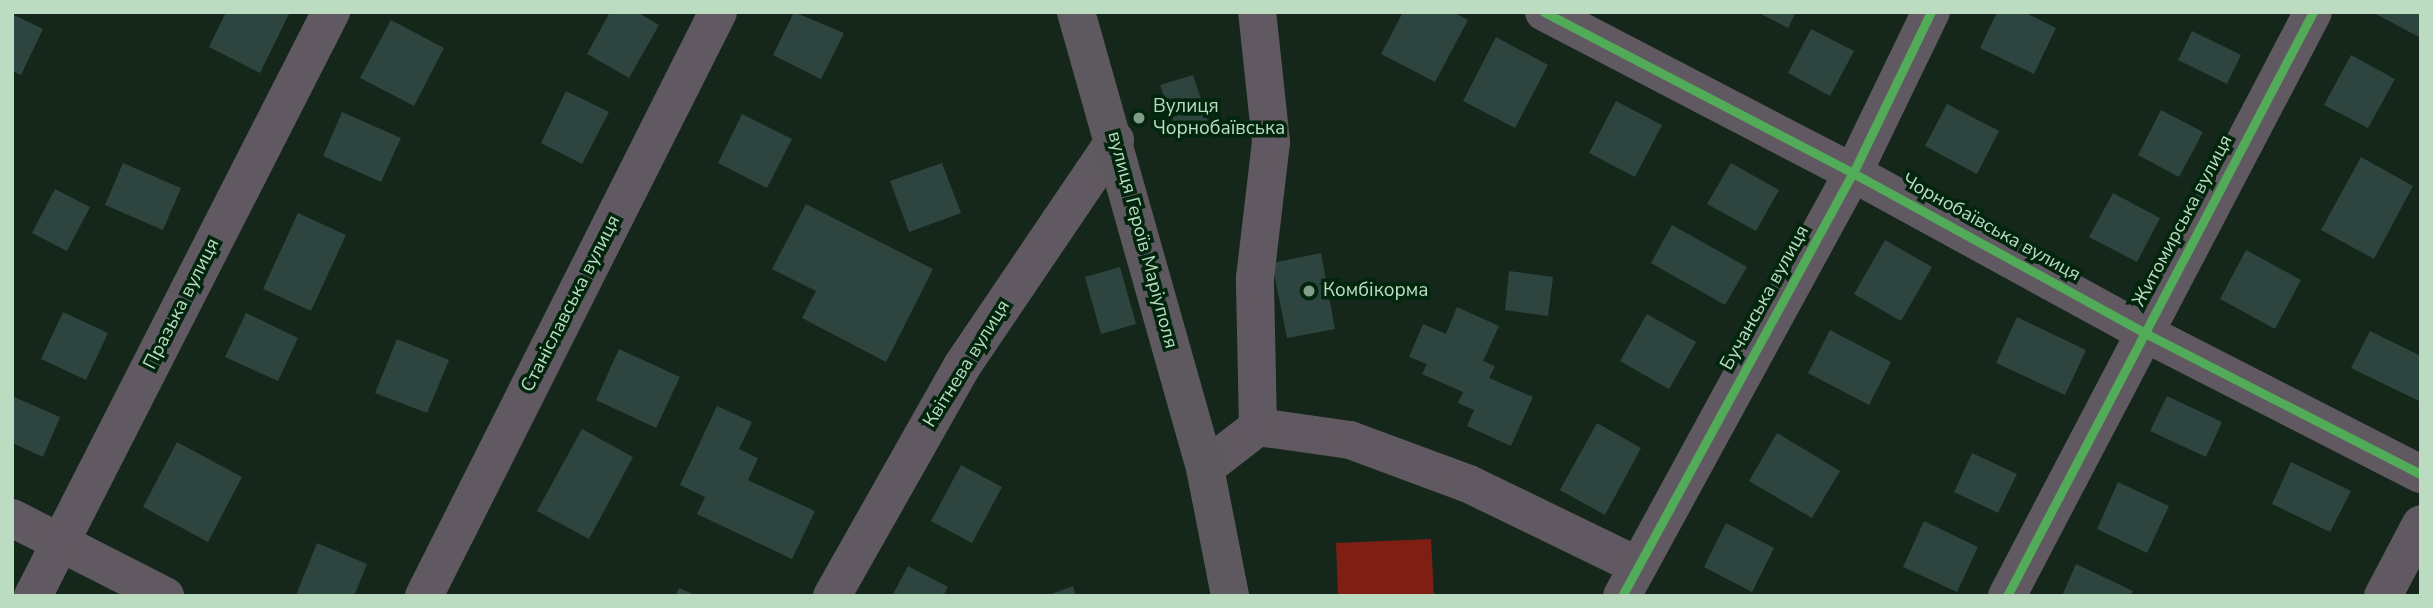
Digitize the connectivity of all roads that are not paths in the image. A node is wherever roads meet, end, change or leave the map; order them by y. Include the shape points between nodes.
1 (331, 12) edge
2 (718, 12) edge
3 (1076, 12) edge
4 (1258, 12) edge
5 (1931, 12) edge
6 (2313, 12) edge
7 (1554, 15) edge
8 (1115, 140) junction
9 (1853, 173) junction
10 (2143, 332) junction
11 (1258, 426) junction
12 (1205, 468) junction
13 (2421, 474) edge
14 (12, 518) edge
15 (2421, 524) edge
16 (61, 542) junction
17 (1630, 581) edge
18 (33, 596) edge
19 (165, 596) edge
20 (424, 596) edge
21 (832, 596) edge
22 (1230, 596) edge
23 (2007, 596) edge
24 (2383, 596) edge

1 - 16 street, Празька вулиця
2 - 20 street, Станіславська вулиця
3 - 8 main road, вулиця Героїв Маріуполя
4 - 11 street via 1271,142 1255,278
5 - 9 street, Бучанська вулиця
6 - 10 street, Житомирська вулиця
7 - 9 street, Чорнобаївська вулиця
8 - 12 main road, вулиця Героїв Маріуполя
8 - 21 street, Квітнева вулиця via 962,366
9 - 10 street, Чорнобаївська вулиця
9 - 17 street, Бучанська вулиця
10 - 13 street, Чорнобаївська вулиця
10 - 23 street, Житомирська вулиця
11 - 12 street
11 - 17 street via 1350,440 1469,484
12 - 22 main road, вулиця Героїв Маріуполя
14 - 16 street
15 - 24 street
16 - 18 street, Празька вулиця
16 - 19 street

